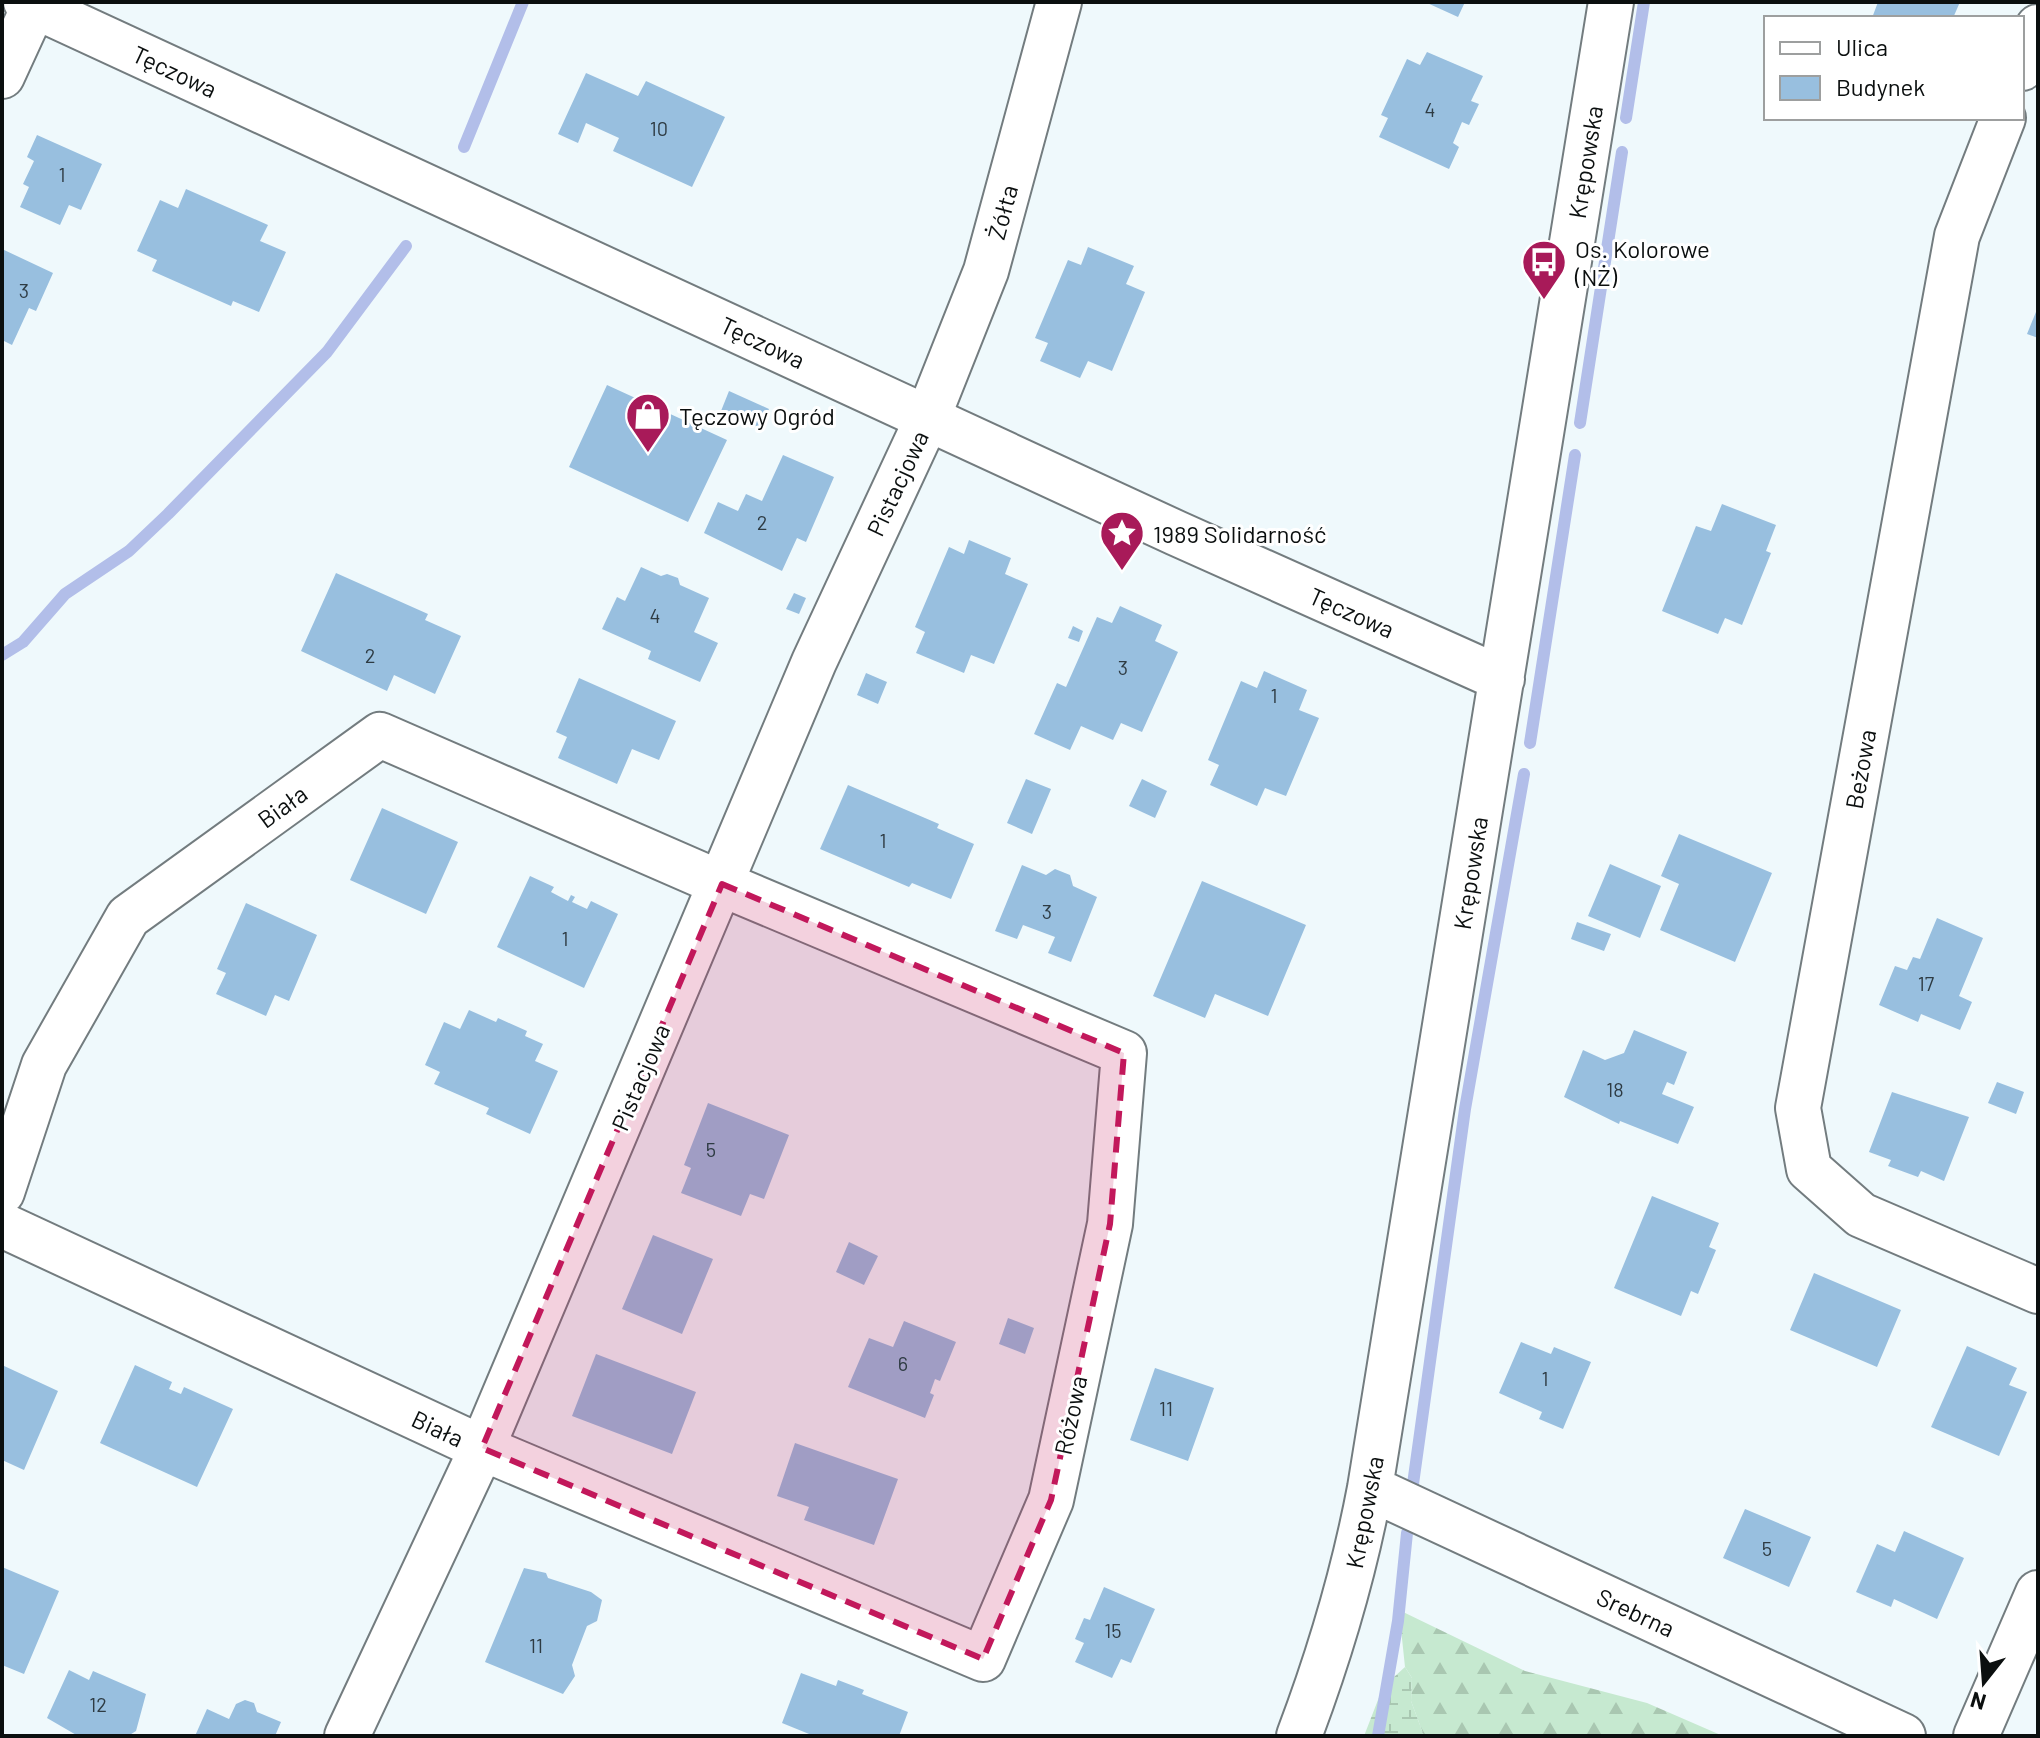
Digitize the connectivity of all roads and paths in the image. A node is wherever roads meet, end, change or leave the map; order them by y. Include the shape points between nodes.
1 (1059, 2) edge
2 (1611, 2) edge
3 (32, 3) edge
4 (2038, 27) edge
5 (2024, 63) edge
6 (2, 76) edge
7 (2002, 120) edge
8 (928, 417) junction
9 (1502, 679) junction
10 (722, 884) junction
11 (2, 1192) edge
12 (2, 1225) edge
13 (2038, 1291) edge
14 (482, 1448) junction
15 (1370, 1488) junction
16 (2038, 1593) edge
17 (347, 1736) edge
18 (1299, 1736) edge
19 (1903, 1736) edge
20 (1976, 1736) edge

1 - 8 street, Żółta via 986,271
2 - 9 street, Krępowska
3 - 6 street
3 - 8 street, Tęczowa
4 - 5 street
7 - 13 street, Beżowa via 1957,236 1798,1108 1809,1169 1861,1215
8 - 9 street, Tęczowa
8 - 10 street, Pistacjowa via 814,662
9 - 15 street, Krępowska
10 - 11 street, Biała via 380,735 128,917 44,1065
10 - 14 street, Pistacjowa
10 - 14 street, Różowa via 1124,1053 1110,1224 1051,1500 983,1659
12 - 14 street, Biała
14 - 17 street, Pistacjowa
15 - 18 street, Krępowska via 1337,1629
15 - 19 street, Srebrna
16 - 20 street

